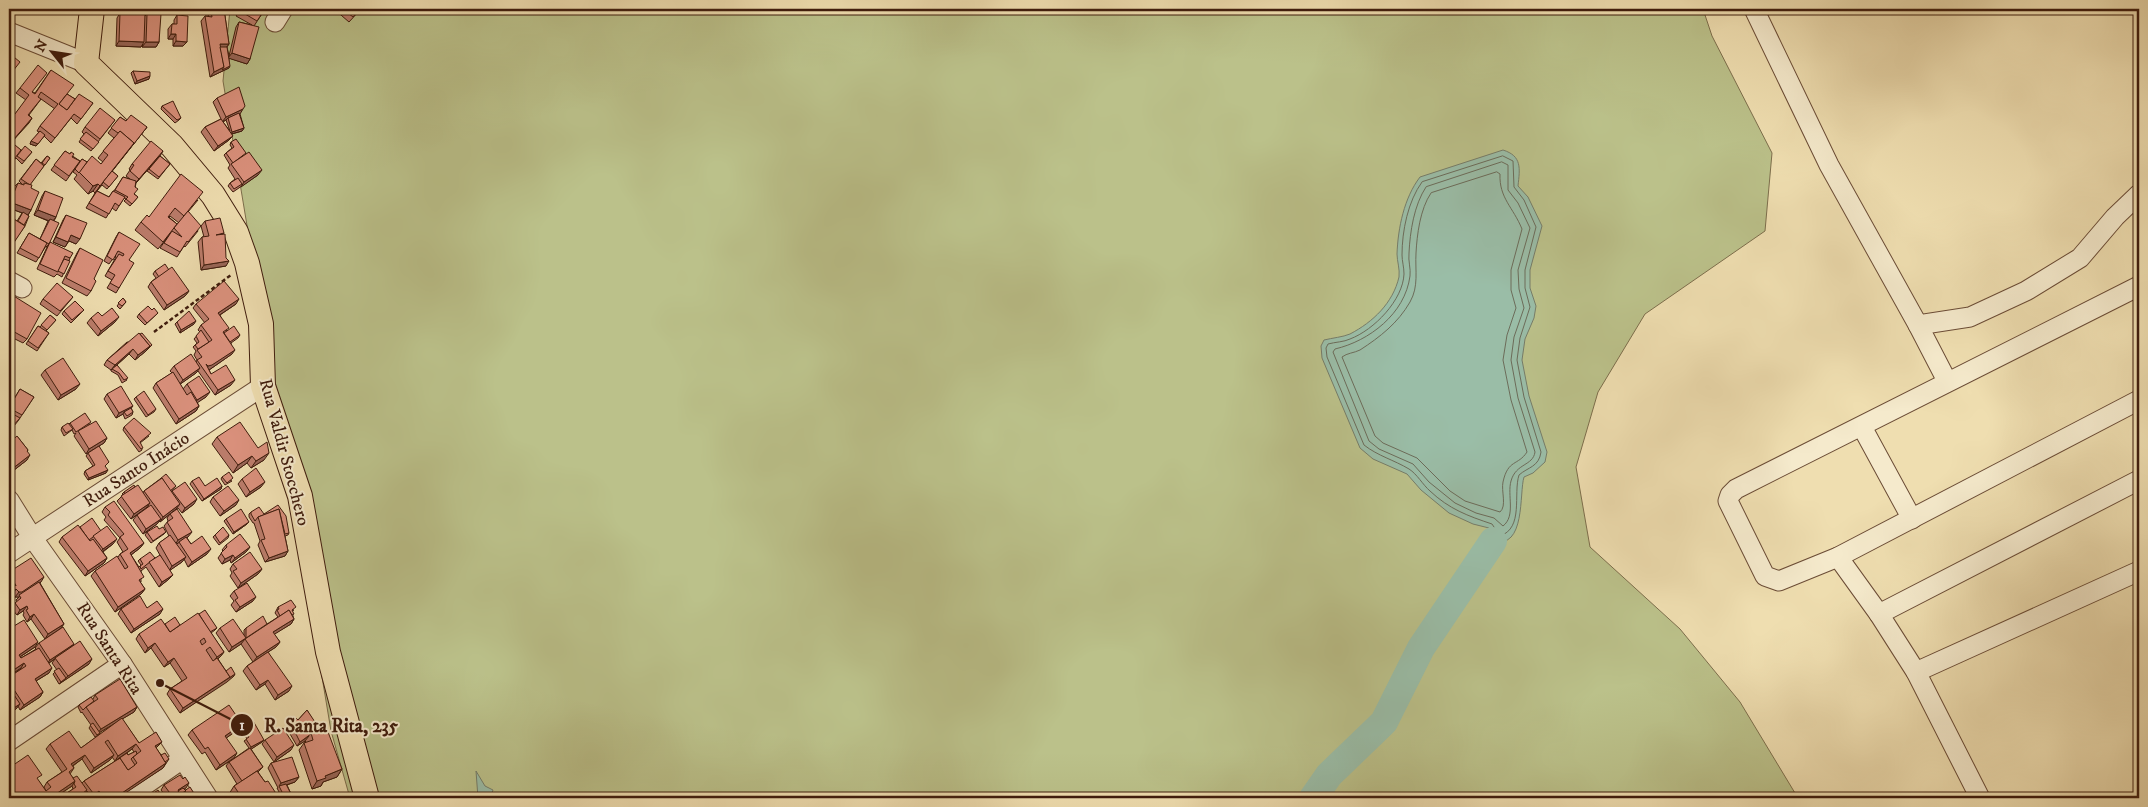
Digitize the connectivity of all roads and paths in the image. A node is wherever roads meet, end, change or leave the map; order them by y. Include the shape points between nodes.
1 (92, 9) edge
2 (1754, 9) edge
3 (9, 32) edge
4 (86, 63) junction
5 (2139, 194) edge
6 (247, 263) junction
7 (2139, 286) edge
8 (1918, 325) junction
9 (154, 332) dead end
10 (1948, 381) junction
11 (263, 386) junction
12 (2139, 400) edge
13 (1862, 427) junction
14 (2139, 480) edge
15 (9, 500) edge
16 (1912, 519) junction
17 (32, 537) junction
18 (9, 553) edge
19 (1838, 557) junction
20 (2139, 571) edge
21 (1880, 614) junction
22 (122, 664) junction
23 (1916, 672) junction
24 (9, 741) edge
25 (182, 760) junction
26 (361, 796) edge
27 (126, 798) edge
28 (208, 798) edge
29 (1980, 798) edge

1 - 4 main road
2 - 8 street via 1829,165
3 - 4 street, Rua Valdir Stocchero
4 - 6 main road, Rua Valdir Stocchero via 172,146 213,195 236,232
5 - 8 street via 2115,216 2080,258 2049,277 1970,318
6 - 9 path
6 - 11 main road, Rua Valdir Stocchero via 261,324
7 - 10 street
8 - 10 street
10 - 13 street
11 - 17 street, Rua Santo Inácio
11 - 26 main road, Rua Valdir Stocchero via 300,496 328,652
12 - 16 street
13 - 16 street
13 - 19 street via 1736,489 1728,501 1765,576 1771,580 1779,581
14 - 21 street
15 - 17 street, Rua Santa Rita
16 - 19 street
17 - 18 street, Rua Santo Inácio
17 - 22 street, Rua Santa Rita
19 - 21 street
20 - 23 street
21 - 23 street
22 - 24 street
22 - 25 street, Rua Santa Rita
23 - 29 street
25 - 27 street
25 - 28 street, Rua Santa Rita

